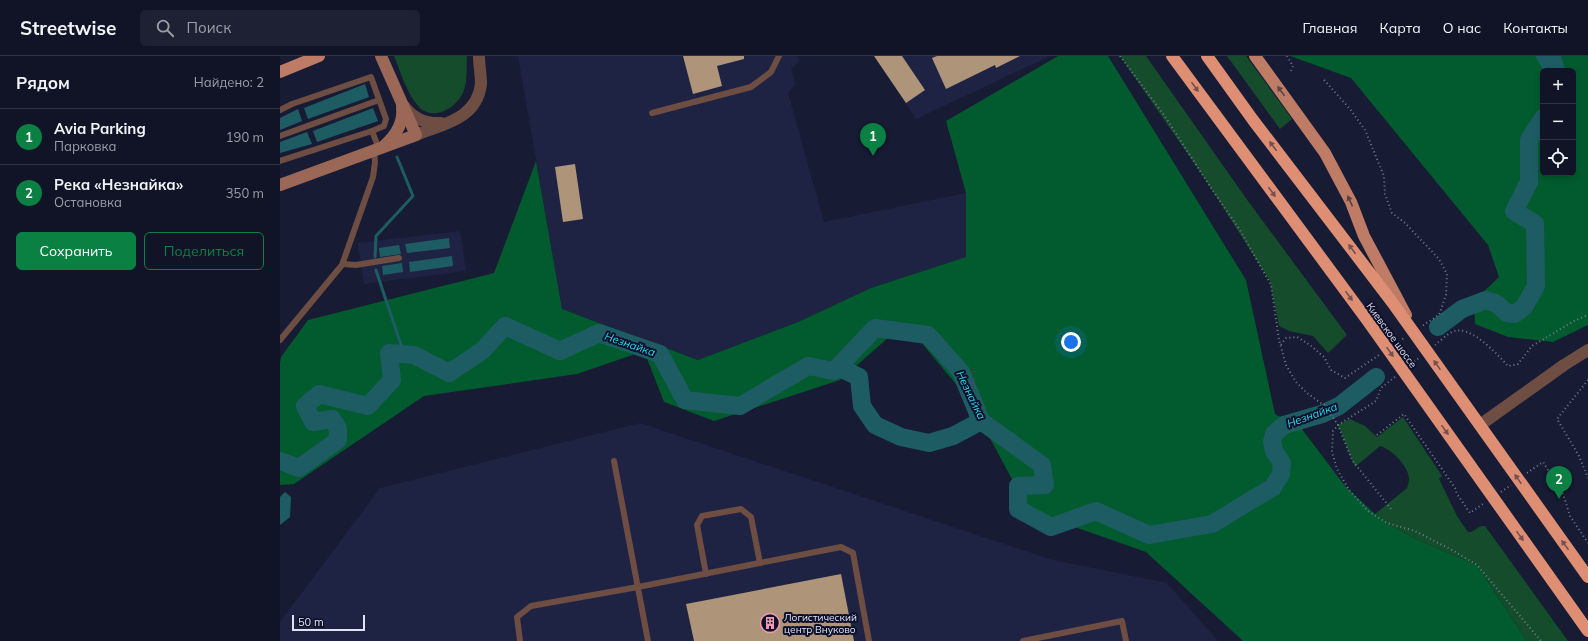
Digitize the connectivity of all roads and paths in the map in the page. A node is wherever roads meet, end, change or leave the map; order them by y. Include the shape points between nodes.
1 (319, 56) edge
2 (381, 56) edge
3 (479, 56) edge
4 (778, 56) edge
5 (1120, 56) edge
6 (1172, 56) edge
7 (1207, 56) edge
8 (1255, 56) edge
9 (1287, 56) edge
10 (1291, 71) dead end
11 (280, 72) edge
12 (379, 100) junction
13 (400, 100) junction
14 (280, 110) edge
15 (652, 113) dead end
16 (447, 123) junction
17 (372, 131) junction
18 (416, 135) junction
19 (280, 136) edge
20 (379, 149) junction
21 (280, 161) edge
22 (280, 185) edge
23 (399, 258) dead end
24 (343, 264) junction
25 (1395, 300) junction
26 (1588, 315) edge
27 (280, 340) edge
28 (1428, 350) junction
29 (1588, 350) edge
30 (1411, 364) dead end
31 (1399, 374) dead end
32 (1588, 380) edge
33 (1338, 425) junction
34 (1480, 425) junction
35 (1376, 435) dead end
36 (614, 461) dead end
37 (1524, 475) dead end
38 (1588, 478) edge
39 (1512, 484) dead end
40 (1496, 495) dead end
41 (1490, 500) dead end
42 (1391, 509) dead end
43 (1588, 543) edge
44 (760, 563) junction
45 (706, 574) junction
46 (1588, 577) edge
47 (638, 587) junction
48 (1588, 631) edge
49 (520, 641) edge
50 (648, 641) edge
51 (869, 641) edge
52 (1023, 641) edge
53 (1126, 641) edge
54 (1540, 641) edge

1 - 11 main road
2 - 13 street
3 - 16 street via 481,83 474,102 469,111
4 - 15 lane via 771,72 751,87
5 - 33 path via 1164,115 1240,230 1271,285 1278,334 1286,365 1296,382 1325,406
6 -> 48 highway, Киевское шоссе via 1367,320
25 -> 7 highway, Киевское шоссе via 1253,120
25 -> 8 main road via 1364,236 1351,202 1325,152
9 - 10 path via 1293,66
12 - 14 lane via 371,77
12 - 17 lane via 386,118 384,126
12 - 19 lane
13 - 16 street via 420,120
13 - 18 street
13 - 20 street via 402,112 399,127
16 - 18 street
17 - 20 lane
17 - 21 lane
18 - 20 street
20 - 22 street
20 - 24 lane via 373,177
23 - 24 lane via 356,265
24 - 27 lane
25 - 28 highway, Киевское шоссе
26 - 28 path via 1532,346 1518,364 1508,366 1492,349 1466,330 1453,331
28 - 30 path
34 -> 28 highway, Киевское шоссе
29 - 34 street via 1547,376
31 - 33 path via 1381,388 1376,401
32 - 38 path via 1558,420 1579,456
33 - 42 path via 1352,460
33 - 54 path via 1333,431 1332,452 1337,469 1349,490 1368,511 1387,523 1415,531 1477,565
46 -> 34 highway, Киевское шоссе
35 - 41 path via 1404,414 1470,513
36 - 47 lane
37 - 43 path via 1543,462 1563,494 1570,516
39 - 40 path
44 - 45 lane
44 - 45 lane via 752,517 741,509 702,516 697,525
44 - 51 lane via 841,547 853,553
45 - 47 lane
47 - 49 lane via 531,606 517,617
47 - 50 lane
52 - 53 lane via 1122,621

